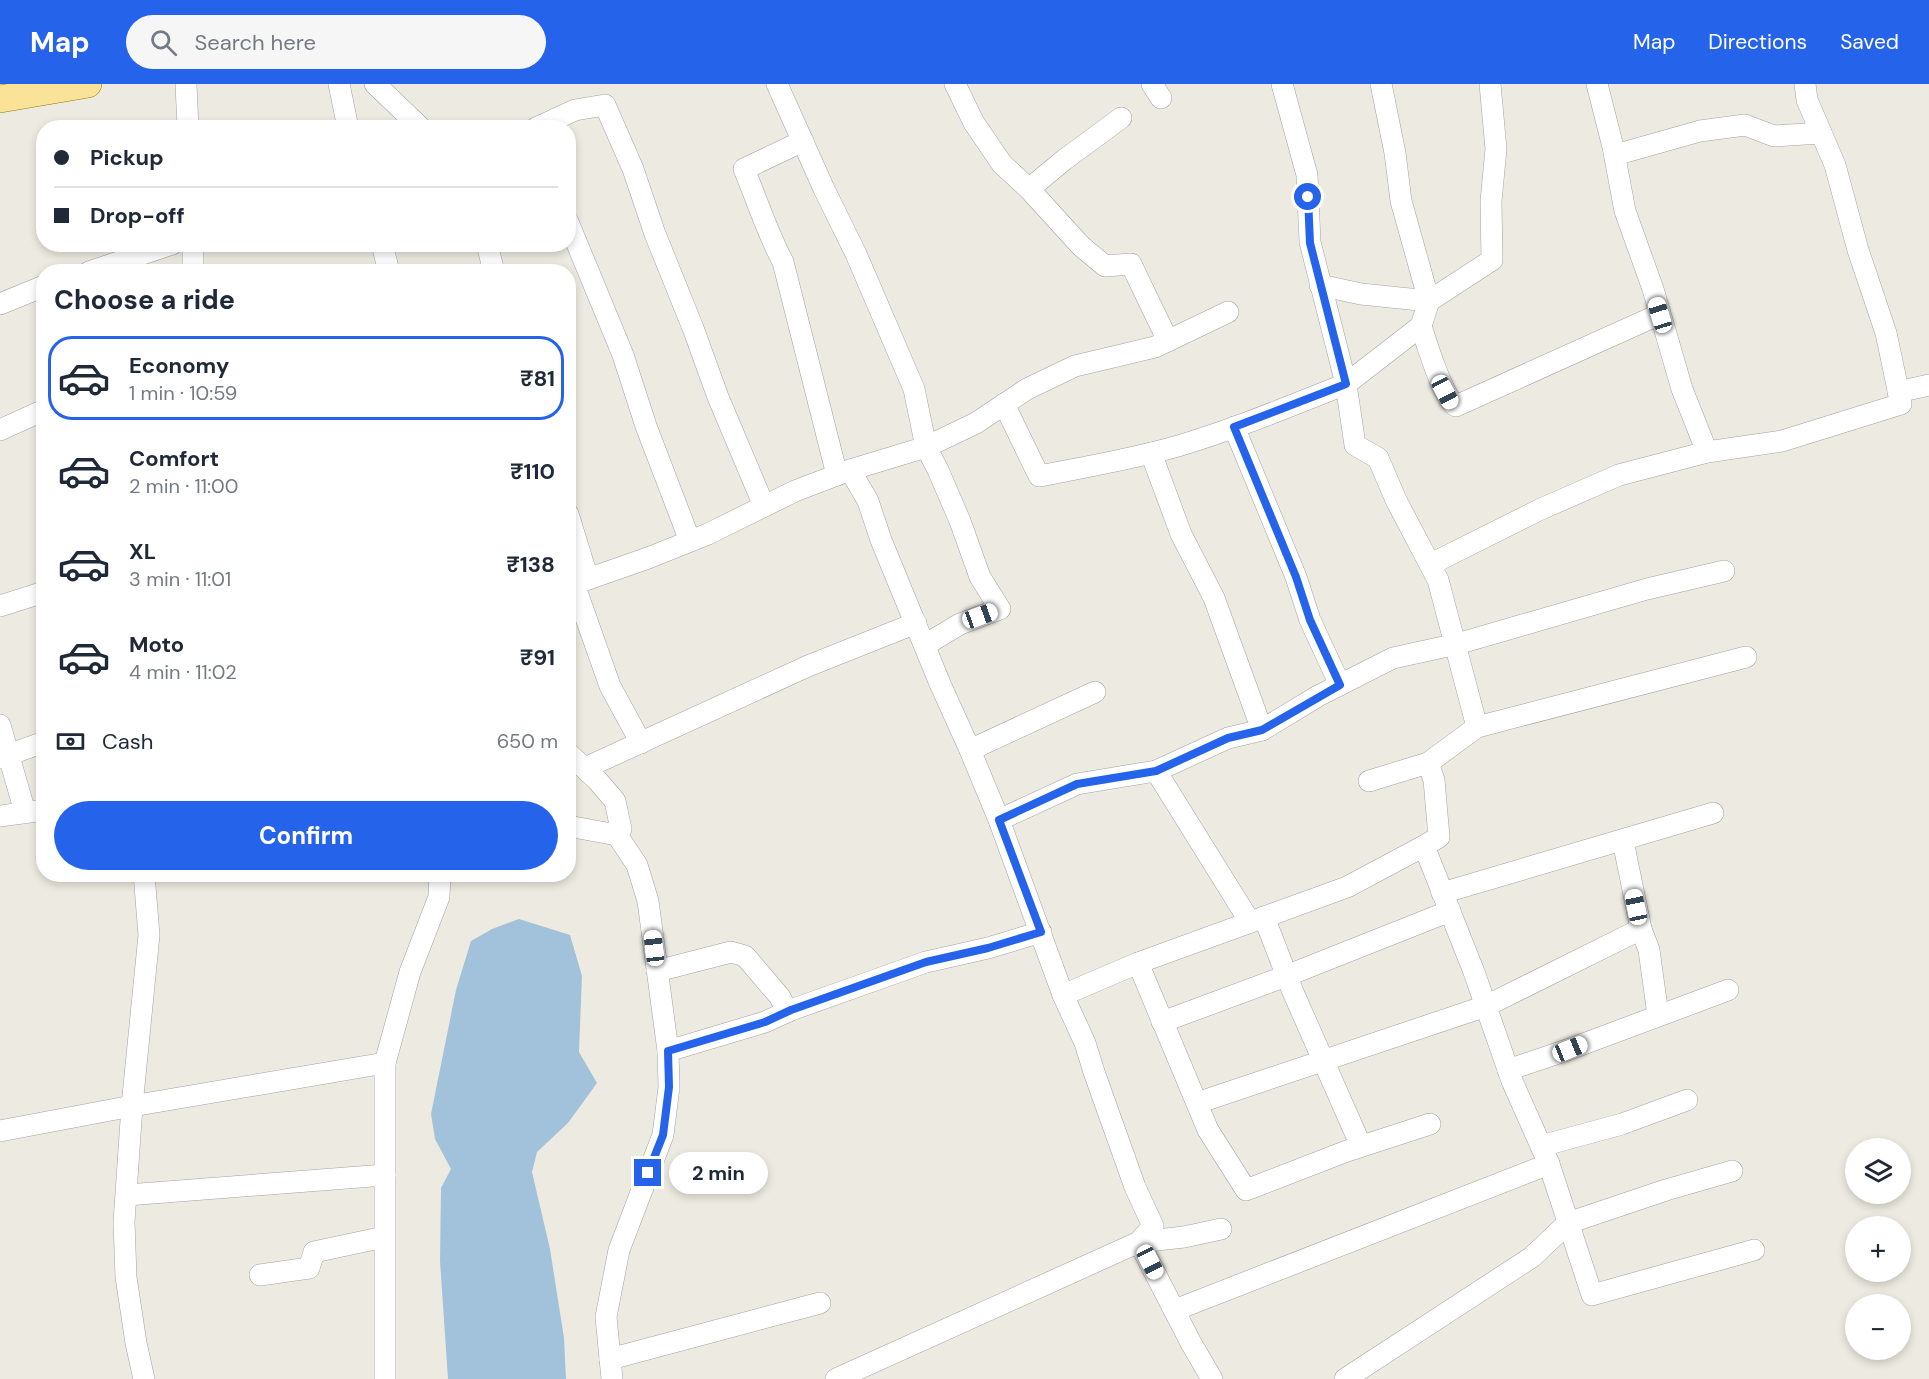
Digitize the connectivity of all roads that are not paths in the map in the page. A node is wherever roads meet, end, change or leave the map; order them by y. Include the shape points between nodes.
1 (17, 84) edge
2 (88, 84) edge
3 (186, 84) edge
4 (339, 84) edge
5 (375, 84) edge
6 (777, 84) edge
7 (955, 84) edge
8 (1282, 84) edge
9 (1381, 84) edge
10 (1490, 84) edge
11 (1597, 84) edge
12 (1805, 84) edge
13 (0, 88) edge
14 (0, 99) edge
15 (1121, 118) dead end
16 (188, 120) edge
17 (346, 120) edge
18 (413, 120) edge
19 (552, 120) edge
20 (1821, 133) junction
21 (802, 141) junction
22 (1615, 155) junction
23 (1029, 189) junction
24 (576, 241) edge
25 (148, 252) edge
26 (113, 264) edge
27 (1320, 285) junction
28 (36, 289) edge
29 (1429, 302) junction
30 (0, 304) edge
31 (1228, 312) dead end
32 (1660, 315) junction
33 (1420, 326) junction
34 (1168, 341) junction
35 (1346, 384) junction
36 (1929, 385) edge
37 (1898, 392) junction
38 (1004, 404) junction
39 (36, 414) edge
40 (1234, 427) junction
41 (0, 430) edge
42 (926, 447) junction
43 (1707, 452) junction
44 (1151, 453) junction
45 (844, 473) junction
46 (764, 506) junction
47 (690, 541) junction
48 (1431, 564) junction
49 (1724, 571) dead end
50 (577, 583) edge
51 (36, 595) edge
52 (0, 606) edge
53 (916, 623) junction
54 (1457, 644) junction
55 (925, 645) junction
56 (1746, 657) dead end
57 (1340, 685) junction
58 (1095, 692) dead end
59 (0, 725) edge
60 (1477, 727) junction
61 (1262, 730) junction
62 (641, 743) junction
63 (36, 745) edge
64 (970, 750) junction
65 (4, 756) edge
66 (576, 760) edge
67 (1428, 763) junction
68 (585, 768) junction
69 (1156, 771) junction
70 (1369, 781) dead end
71 (34, 811) edge
72 (1713, 813) dead end
73 (0, 816) edge
74 (999, 820) junction
75 (576, 827) edge
76 (617, 835) junction
77 (1623, 841) junction
78 (1424, 846) junction
79 (145, 882) edge
80 (440, 882) edge
81 (1446, 902) junction
82 (1257, 920) junction
83 (1641, 929) junction
84 (1041, 932) junction
85 (1138, 963) junction
86 (657, 971) junction
87 (1286, 976) junction
88 (1728, 990) dead end
89 (1063, 995) junction
90 (1486, 1006) junction
91 (787, 1012) junction
92 (1658, 1014) junction
93 (1162, 1022) junction
94 (668, 1051) junction
95 (1324, 1059) junction
96 (385, 1063) junction
97 (1508, 1070) junction
98 (1687, 1100) dead end
99 (1197, 1103) junction
100 (132, 1106) junction
101 (1430, 1124) dead end
102 (0, 1131) edge
103 (1361, 1146) junction
104 (1545, 1155) junction
105 (1732, 1171) dead end
106 (385, 1175) junction
107 (127, 1195) junction
108 (1568, 1223) junction
109 (1221, 1229) dead end
110 (384, 1237) junction
111 (1139, 1242) junction
112 (1754, 1250) dead end
113 (260, 1275) dead end
114 (820, 1303) dead end
115 (1174, 1310) junction
116 (611, 1369) edge
117 (144, 1379) edge
118 (385, 1379) edge
119 (836, 1379) edge
120 (1212, 1379) edge
121 (1345, 1379) edge

1 - 13 main road
2 - 14 main road
3 - 16 street
4 - 17 street
5 - 18 street
6 - 21 street
7 - 23 street via 974,123 1002,164
8 - 27 street via 1307,175 1310,243
9 - 29 street via 1401,201
10 - 29 street via 1496,149 1491,201 1492,260
11 - 22 street
12 - 20 street via 1807,100
15 - 23 street
19 - 46 street via 575,110 605,105
20 - 22 street via 1774,136 1745,125 1700,131
20 - 37 street via 1835,165 1886,333
21 - 42 street via 914,389
21 - 45 street via 744,169 783,262
22 - 32 street via 1625,211
23 - 34 street via 1081,246 1105,266 1131,264
24 - 47 street via 623,355
25 - 26 street
27 - 29 street
27 - 35 street
28 - 30 street
29 - 33 street
31 - 34 street
32 - 33 street via 1456,406 1445,392
32 - 43 street via 1682,389
33 - 35 street
34 - 38 street via 1075,366
35 - 40 street
35 - 48 street via 1355,445 1378,458
36 - 37 street
37 - 43 street via 1901,404 1867,415 1782,441
38 - 42 street via 976,423
38 - 44 street via 1039,476
39 - 41 street
40 - 44 street
40 - 57 street via 1310,620
42 - 45 street
42 - 55 street via 960,521 980,577 1000,609 960,624
43 - 48 street via 1619,475
44 - 61 street via 1181,534 1214,598
45 - 46 street
45 - 53 street via 868,501
46 - 47 street
47 - 50 street
48 - 54 street
49 - 54 street
50 - 62 street via 610,686
51 - 52 street
53 - 55 street
53 - 62 street via 808,666
54 - 57 street via 1393,658
54 - 60 street
55 - 64 street
56 - 60 street
57 - 61 street
58 - 64 street
59 - 65 street
60 - 67 street
61 - 69 street via 1228,738
62 - 68 street
63 - 65 street
64 - 74 street
65 - 71 street
66 - 68 street
67 - 70 street
67 - 78 street via 1434,780 1439,837
68 - 76 street via 615,801 621,829
69 - 74 street via 1077,784
69 - 82 street
71 - 73 street
72 - 77 street
74 - 84 street
75 - 76 street
76 - 86 street via 637,865 648,901
77 - 81 street
77 - 83 street
78 - 81 street
78 - 82 street via 1347,887
79 - 100 street via 148,934
80 - 96 street via 439,897 410,972
81 - 87 street
81 - 90 street
82 - 85 street
82 - 87 street
83 - 90 street
83 - 92 street via 1649,950
84 - 89 street
84 - 91 street via 926,962
85 - 89 street
85 - 93 street
86 - 91 street via 731,952 744,956 776,991
86 - 94 street
87 - 93 street
87 - 95 street
88 - 92 street
89 - 111 street via 1085,1043 1153,1226
90 - 95 street
90 - 97 street
91 - 94 street
92 - 97 street
93 - 99 street
94 - 116 street via 669,1087 663,1135 619,1250 606,1317
95 - 99 street
95 - 103 street
96 - 100 street
96 - 106 street
97 - 104 street
98 - 104 street
99 - 103 street via 1208,1130 1246,1190
100 - 102 street
100 - 107 street
101 - 103 street
104 - 108 street
104 - 115 street
105 - 108 street
106 - 107 street
106 - 110 street
107 - 117 street via 126,1276
108 - 112 street via 1592,1295
108 - 121 street via 1532,1257
109 - 111 street
110 - 113 street via 314,1252 309,1268
110 - 118 street
111 - 115 street
111 - 119 street
114 - 116 street
115 - 120 street

